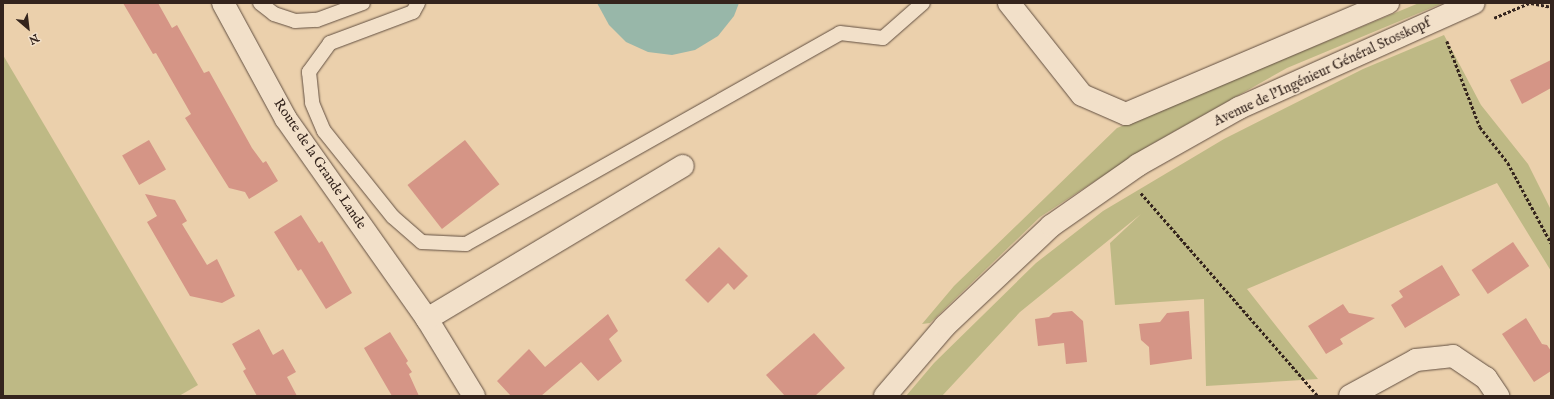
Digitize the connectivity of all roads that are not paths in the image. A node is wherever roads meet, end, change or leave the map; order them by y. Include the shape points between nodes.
1 (223, 3) edge
2 (260, 3) edge
3 (363, 3) edge
4 (418, 3) edge
5 (923, 3) edge
6 (1009, 3) edge
7 (1388, 3) edge
8 (1474, 3) edge
9 (683, 166) dead end
10 (427, 319) junction
11 (474, 396) edge
12 (885, 396) edge
13 (1350, 396) edge
14 (1498, 396) edge

1 - 10 street, Route de la Grande Lande via 286,119
2 - 3 lane via 274,14 295,21 317,20
4 - 5 lane via 413,12 330,43 310,72 312,103 324,131 393,217 422,242 466,244 840,33 883,38
6 - 7 street via 1082,95 1126,114
8 - 12 street, Avenue de l'Ingénieur Général Stosskopf via 1239,108 1125,174 1051,226 945,326
9 - 10 street
10 - 11 street, Route de la Grande Lande
13 - 14 street via 1416,360 1453,356 1486,378

